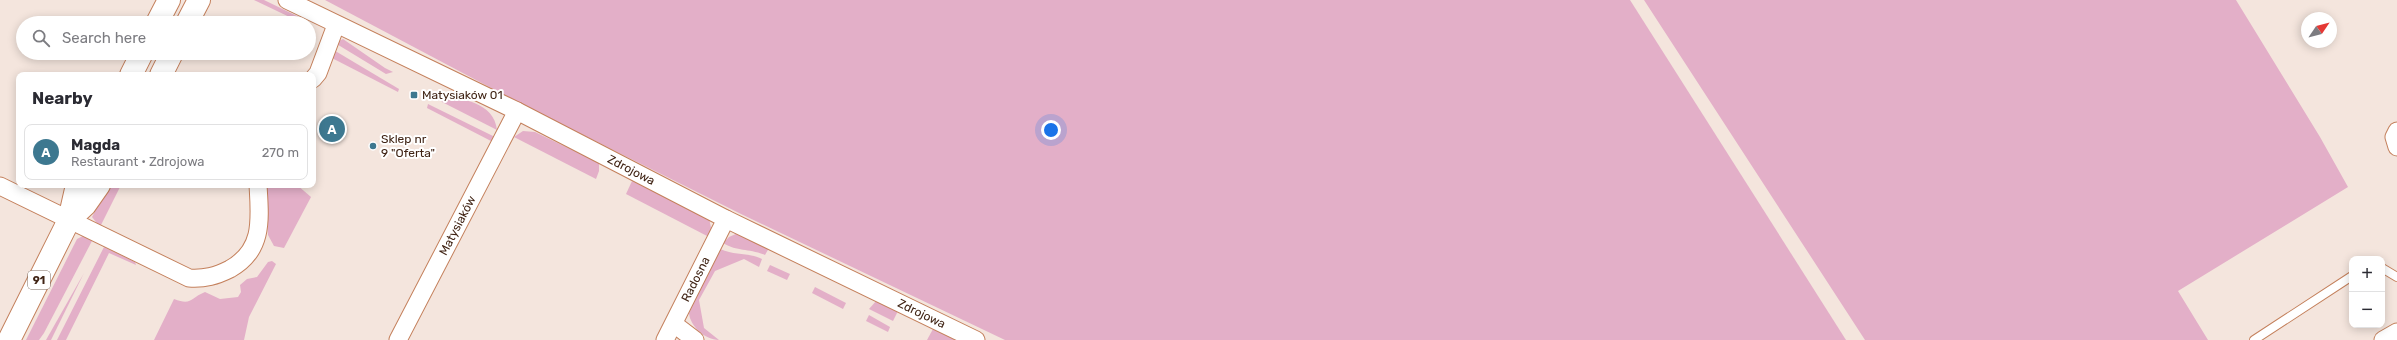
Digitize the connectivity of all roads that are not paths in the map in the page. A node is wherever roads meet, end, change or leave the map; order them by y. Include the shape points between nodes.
1 (169, 0) edge
2 (198, 0) edge
3 (287, 0) edge
4 (161, 16) edge
5 (190, 16) edge
6 (336, 25) junction
7 (139, 60) edge
8 (168, 60) edge
9 (133, 72) edge
10 (162, 72) edge
11 (316, 75) edge
12 (516, 111) junction
13 (2397, 131) edge
14 (2397, 147) edge
15 (0, 186) edge
16 (76, 188) edge
17 (97, 188) edge
18 (258, 188) edge
19 (726, 219) junction
20 (69, 220) junction
21 (2385, 270) edge
22 (2397, 277) edge
23 (2349, 278) edge
24 (674, 324) junction
25 (2397, 332) edge
26 (9, 340) edge
27 (398, 340) edge
28 (665, 340) edge
29 (695, 340) edge
30 (976, 340) edge
31 (2254, 340) edge
32 (2384, 340) edge

1 - 4 main road
2 - 5 main road
3 - 6 street, Zdrojowa
6 - 11 street
6 - 12 street, Zdrojowa
7 - 9 main road
8 - 10 main road
12 - 19 street, Zdrojowa
12 - 27 street, Matysiaków
13 - 14 street via 2394,137
15 - 20 street
16 - 20 main road, 91
17 - 20 main road, 91 via 85,205
18 - 20 street via 259,218 254,247 242,261 210,277 189,278
19 - 24 street, Radosna
19 - 30 street, Zdrojowa
20 - 26 main road, 91
21 - 22 lane
23 - 31 lane
24 - 28 street, Radosna
24 - 29 street
25 - 32 street

